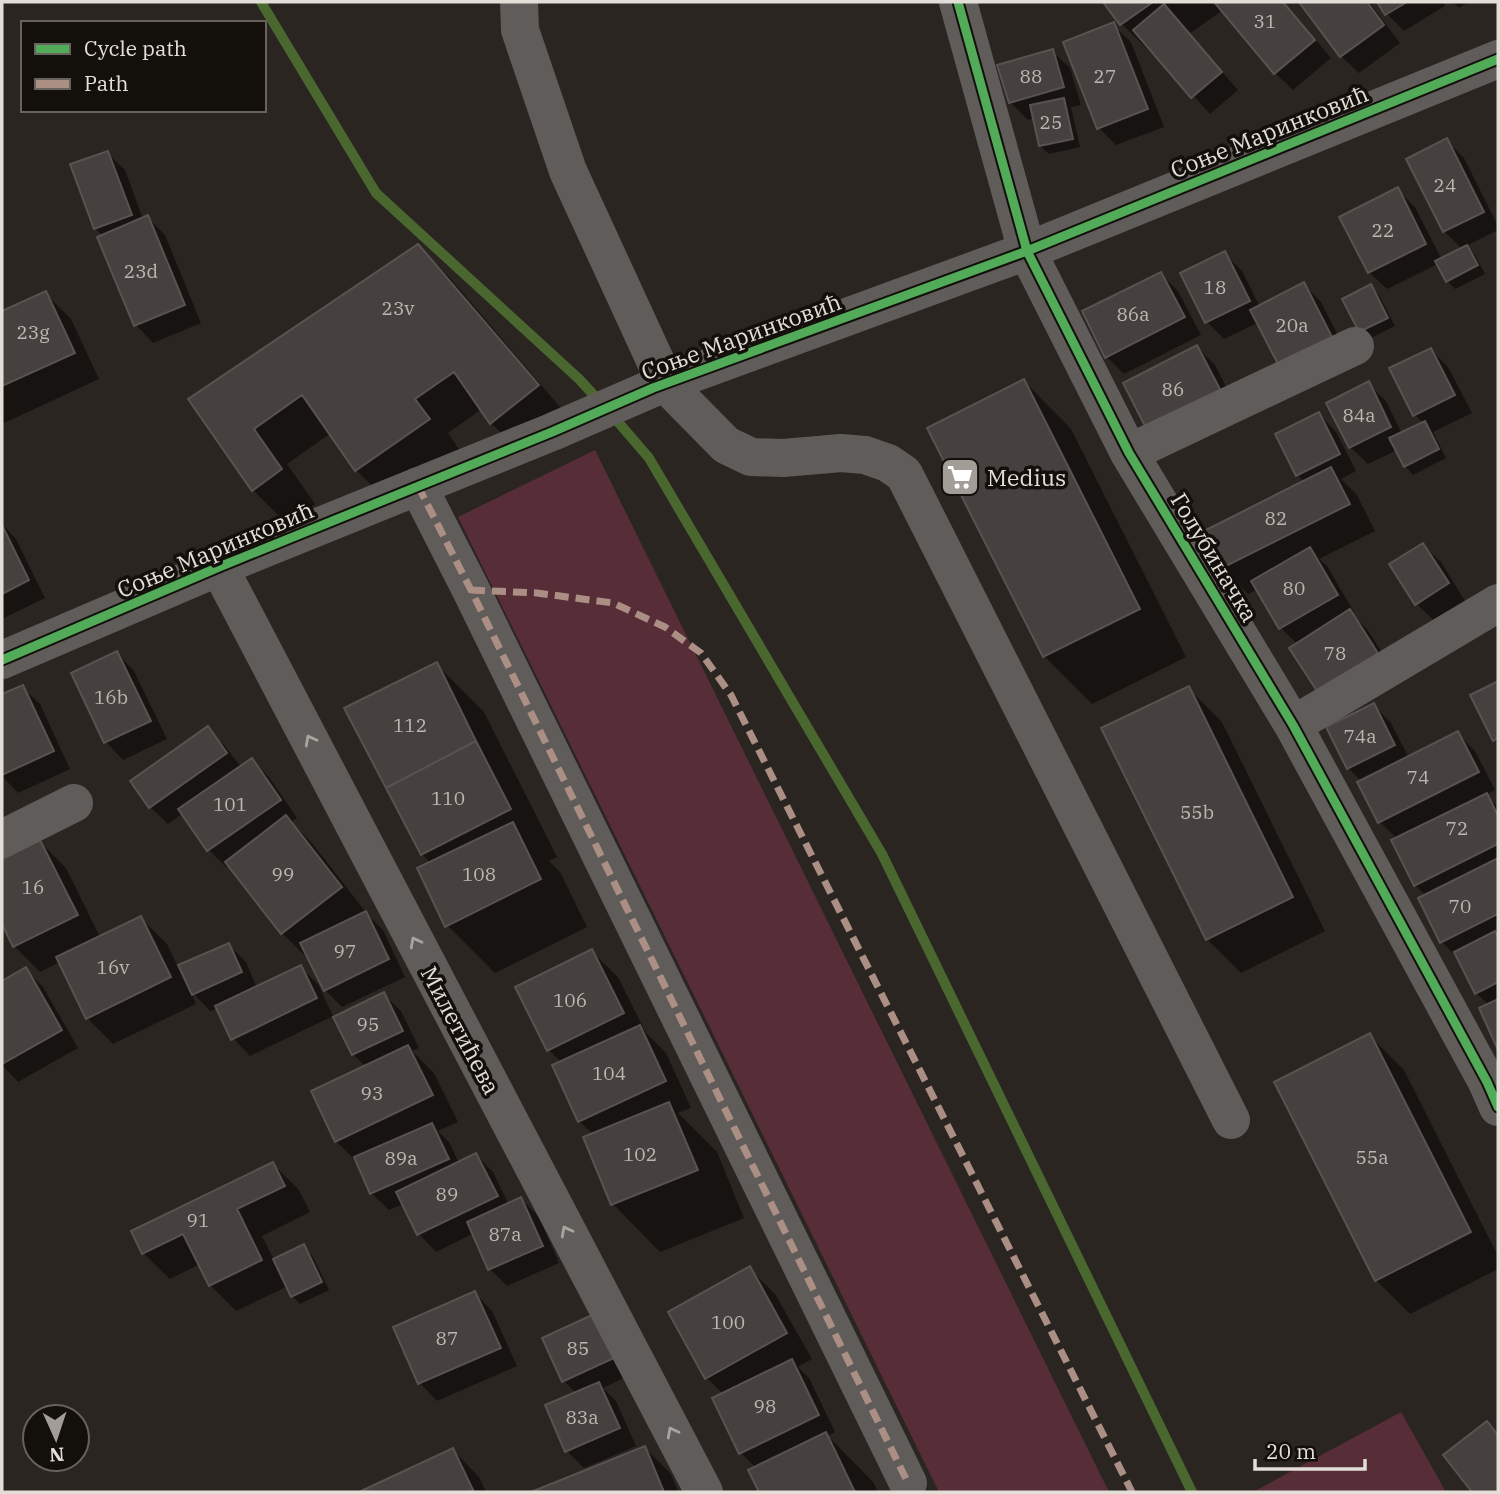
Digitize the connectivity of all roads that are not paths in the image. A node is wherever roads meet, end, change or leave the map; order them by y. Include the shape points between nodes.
1 (519, 2) edge
2 (958, 2) edge
3 (1498, 59) edge
4 (1027, 251) junction
5 (1355, 346) dead end
6 (659, 386) junction
7 (1129, 453) junction
8 (418, 485) junction
9 (219, 567) junction
10 (1498, 603) edge
11 (2, 660) edge
12 (1293, 726) junction
13 (74, 803) dead end
14 (2, 839) edge
15 (1494, 1089) edge
16 (1231, 1120) dead end
17 (908, 1483) dead end
18 (704, 1492) edge

1 - 6 street via 520,30 568,171
2 - 4 street, Голубиначка
3 - 4 street, Соње Маринковић
4 - 6 street, Соње Маринковић
4 - 7 street, Голубиначка
5 - 7 street
6 - 8 street, Соње Маринковић
6 - 16 street via 726,445 751,457 865,455 904,474
7 - 12 street, Голубиначка
8 - 9 street, Соње Маринковић
8 - 17 street
9 - 11 street, Соње Маринковић
18 -> 9 street, Милетићева
10 - 12 street
12 - 15 street, Голубиначка
13 - 14 street

